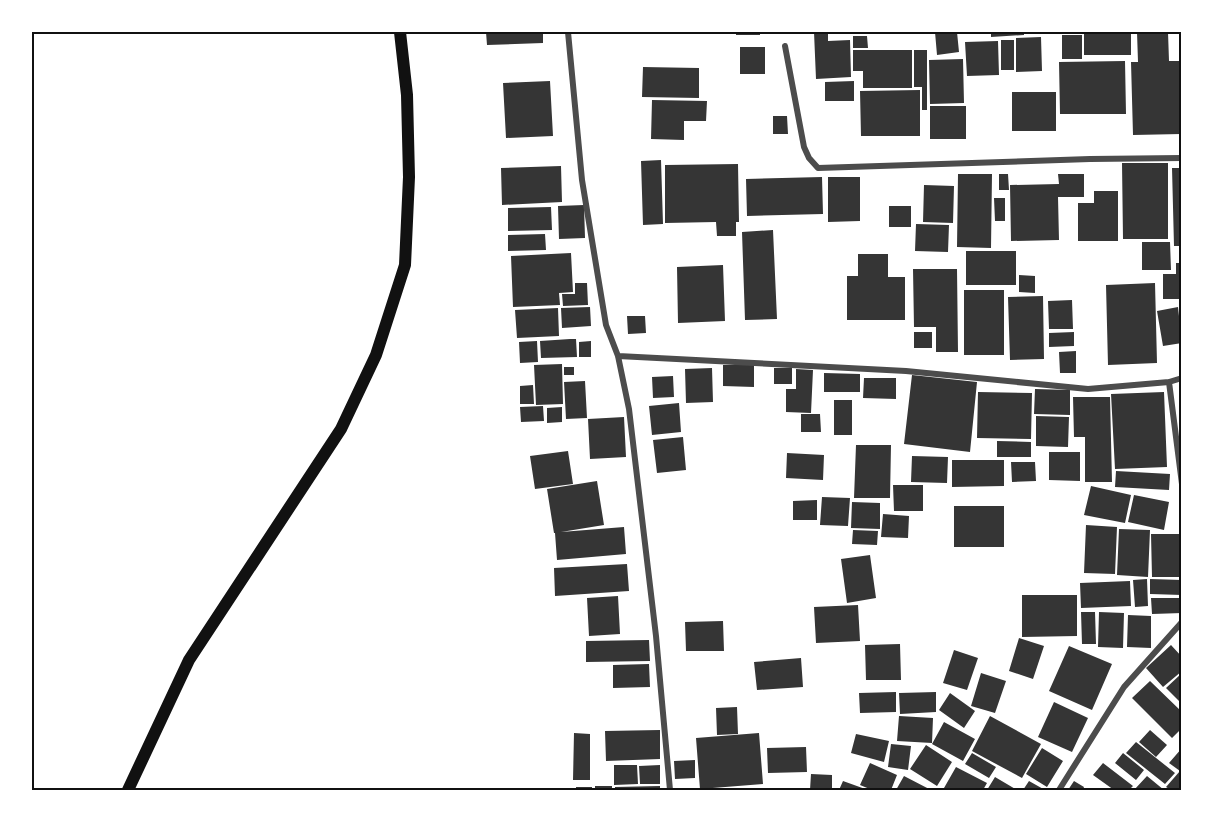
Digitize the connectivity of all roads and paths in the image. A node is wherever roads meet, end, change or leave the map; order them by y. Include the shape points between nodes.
1 (400, 32) edge
2 (568, 32) edge
3 (785, 46) dead end
4 (1182, 158) edge
5 (618, 356) junction
6 (1182, 378) edge
7 (1169, 382) junction
8 (1182, 483) edge
9 (1182, 622) edge
10 (128, 790) edge
11 (670, 790) edge
12 (1059, 790) edge

1 - 10 main road via 407,95 409,177 405,265 376,355 340,429 189,660
2 - 5 street via 582,180 606,325
3 - 4 street via 804,147 818,168
5 - 7 street via 906,371 1088,389
5 - 11 street via 631,420
6 - 7 street
7 - 8 street
9 - 12 street via 1124,687

